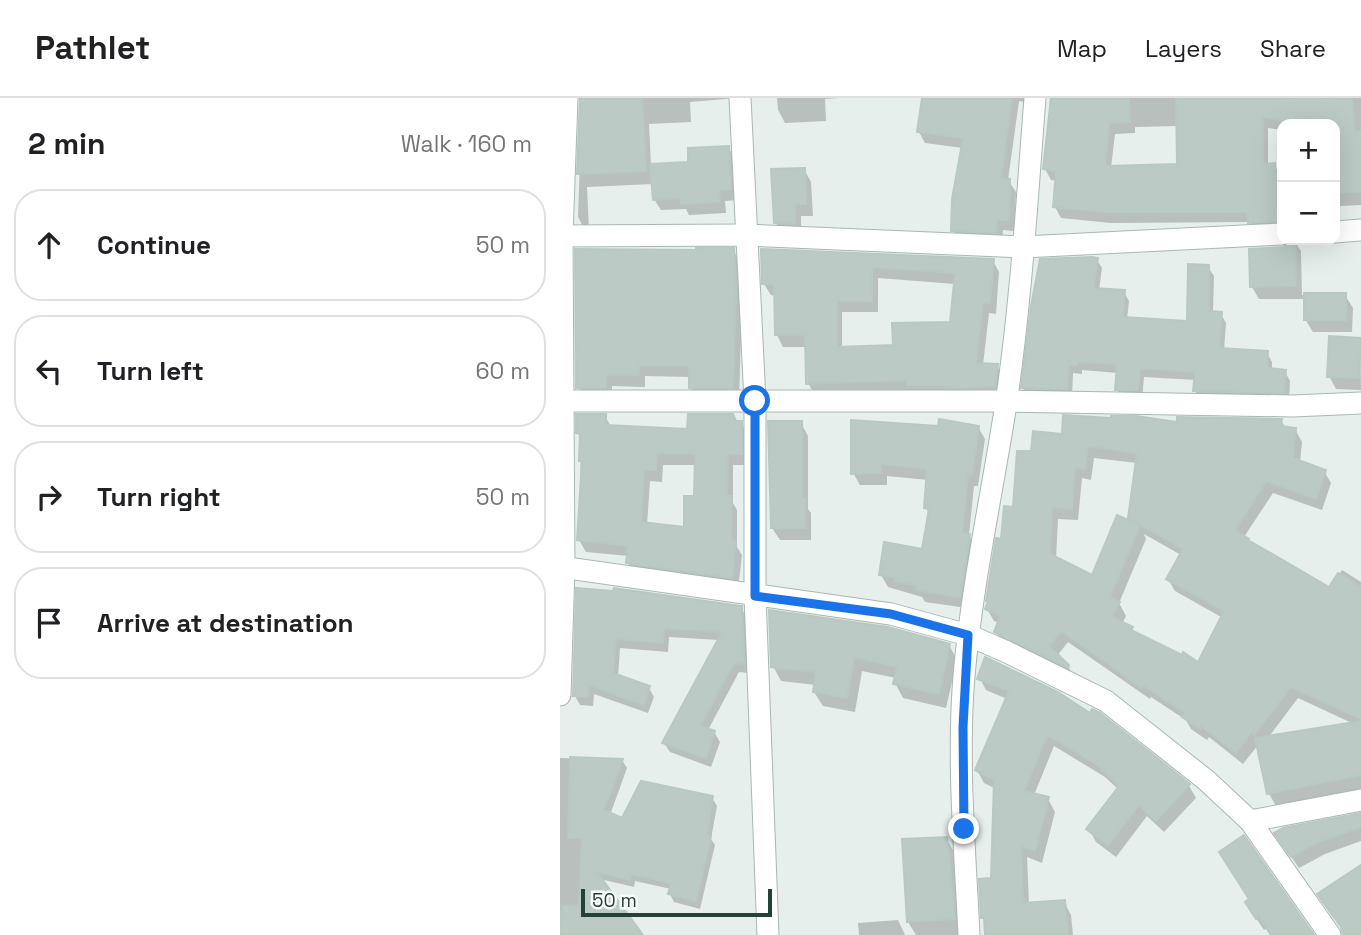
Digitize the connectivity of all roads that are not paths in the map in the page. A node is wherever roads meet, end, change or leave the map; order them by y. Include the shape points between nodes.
1 (566, 98) edge
2 (740, 98) edge
3 (1035, 98) edge
4 (1361, 230) edge
5 (1340, 232) edge
6 (1277, 234) edge
7 (746, 235) junction
8 (561, 236) edge
9 (1023, 247) junction
10 (561, 401) edge
11 (755, 401) junction
12 (1006, 401) junction
13 (1361, 403) edge
14 (562, 567) edge
15 (755, 596) junction
16 (968, 635) junction
17 (560, 695) edge
18 (1361, 800) edge
19 (1250, 821) junction
20 (768, 935) edge
21 (969, 935) edge
22 (1330, 935) edge

1 - 8 street
2 - 7 street
3 - 9 street
4 - 5 street
6 - 9 street
7 - 8 street
7 - 9 street
7 - 11 street
8 - 10 street
9 - 12 street
10 - 11 street
10 - 14 street
11 - 12 street
11 - 15 street
12 - 13 street
12 - 16 street
14 - 15 street
14 - 17 street
15 - 16 street via 891,614
15 - 20 street
16 - 19 street via 1106,701
16 - 21 street via 963,727
18 - 19 street
19 - 22 street

